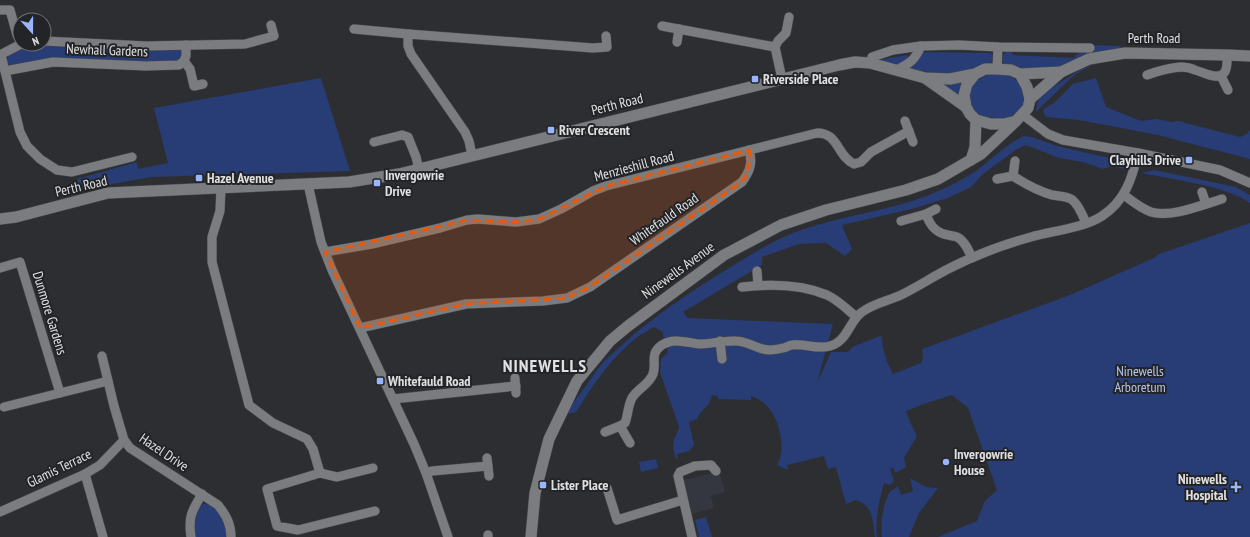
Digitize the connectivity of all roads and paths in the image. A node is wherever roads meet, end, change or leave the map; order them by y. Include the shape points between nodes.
1 (0, 10) edge
2 (12, 17) edge
3 (789, 17) dead end
4 (271, 25) dead end
5 (662, 26) dead end
6 (354, 29) dead end
7 (679, 29) junction
8 (408, 34) junction
9 (606, 36) dead end
10 (52, 41) edge
11 (677, 42) dead end
12 (186, 45) junction
13 (920, 46) junction
14 (775, 47) junction
15 (998, 47) junction
16 (1090, 48) dead end
17 (12, 49) edge
18 (0, 55) edge
19 (1227, 55) junction
20 (1250, 56) edge
21 (872, 57) dead end
22 (184, 61) junction
23 (997, 69) junction
24 (5, 70) junction
25 (897, 70) junction
26 (1061, 72) junction
27 (975, 74) junction
28 (1020, 74) junction
29 (1147, 75) dead end
30 (1221, 76) junction
31 (925, 78) junction
32 (782, 79) junction
33 (203, 84) dead end
34 (1228, 90) dead end
35 (1030, 99) junction
36 (966, 107) junction
37 (1019, 118) junction
38 (976, 120) junction
39 (905, 121) dead end
40 (909, 132) junction
41 (374, 142) dead end
42 (913, 142) dead end
43 (749, 150) junction
44 (1138, 153) junction
45 (472, 156) junction
46 (132, 157) dead end
47 (971, 160) junction
48 (1015, 161) dead end
49 (419, 169) junction
50 (1012, 176) junction
51 (997, 179) dead end
52 (308, 184) junction
53 (1250, 184) edge
54 (221, 187) junction
55 (1202, 192) dead end
56 (1124, 195) junction
57 (1222, 199) dead end
58 (1206, 204) junction
59 (936, 208) dead end
60 (926, 214) junction
61 (0, 219) edge
62 (901, 221) dead end
63 (1086, 223) junction
64 (325, 252) junction
65 (972, 258) junction
66 (0, 268) edge
67 (757, 270) dead end
68 (758, 285) junction
69 (742, 287) dead end
70 (856, 317) junction
71 (360, 328) junction
72 (720, 341) junction
73 (102, 356) dead end
74 (722, 359) dead end
75 (108, 380) junction
76 (516, 386) dead end
77 (60, 393) junction
78 (393, 398) junction
79 (4, 408) dead end
80 (620, 426) junction
81 (605, 432) dead end
82 (124, 440) junction
83 (630, 443) dead end
84 (373, 468) dead end
85 (716, 471) dead end
86 (320, 473) junction
87 (426, 473) junction
88 (85, 474) junction
89 (489, 476) dead end
90 (607, 488) dead end
91 (202, 494) junction
92 (683, 500) junction
93 (375, 511) dead end
94 (0, 512) edge
95 (103, 537) edge
96 (191, 537) edge
97 (231, 537) edge
98 (448, 537) edge
99 (531, 537) edge
100 (692, 537) edge

1 - 2 street via 10,10
3 - 14 street via 786,33
4 - 12 street, Newhall Gardens via 274,36 245,44
5 - 7 street
6 - 8 street
7 - 11 street
7 - 14 street
8 - 9 street via 593,48 607,47
8 - 45 street via 411,54 465,132
10 - 12 street, Newhall Gardens via 146,46
12 - 22 street
13 - 15 street
13 - 21 street via 893,50
13 - 25 street via 916,56
14 - 32 street
15 - 16 street
15 - 23 street
17 - 18 street
18 - 24 street
19 - 20 street, Perth Road
19 - 26 street, Perth Road via 1125,52 1089,59
19 - 30 street via 1226,70
22 - 24 street, Newhall Gardens via 179,65 146,66 53,62
22 - 33 street via 190,69 194,86
23 - 27 street, Perth Road
23 - 28 street, Perth Road
24 - 46 street via 20,132 27,146 40,159 57,170 72,172
25 - 31 street, Perth Road
25 - 32 street, Perth Road via 856,62
26 - 28 street, Perth Road
26 - 35 street, Perth Road
27 - 31 street, Perth Road via 950,79
27 - 36 street via 967,84 964,95
28 - 35 street
29 - 30 street via 1166,68 1182,67
30 - 34 street
31 - 36 street, Perth Road
32 - 45 street, Perth Road
35 - 37 street, Perth Road via 1028,108
36 - 38 street, Perth Road
37 - 38 street via 1004,124
37 - 44 street via 1064,140
37 - 47 street, Ninewells Avenue
38 - 47 street via 975,147
39 - 40 street
40 - 42 street
40 - 43 street, Menzieshill Road via 854,164 847,161 831,137 825,133
41 - 49 street via 408,137
43 - 64 street, Menzieshill Road via 606,186 539,219 516,222 467,220 372,244
43 - 71 street, Whitefauld Road via 751,165 742,182 590,286 567,298 466,304
44 - 53 street via 1220,170
44 - 56 street
45 - 49 street, Perth Road
47 - 99 street, Ninewells Avenue via 938,179 906,190 781,224 724,255 628,326 610,342 577,381 549,438 535,493
48 - 50 street
49 - 52 street, Perth Road via 348,182
50 - 51 street
50 - 63 street via 1034,188 1071,199 1079,208
52 - 54 street, Perth Road
52 - 64 street via 317,229
54 - 61 street, Perth Road via 108,193
54 - 86 street via 220,211 212,237 212,262 249,405 273,423 307,439 313,449
55 - 58 street
56 - 58 street via 1151,212 1175,212
56 - 63 street via 1101,217
57 - 58 street
59 - 60 street
60 - 62 street
60 - 65 street via 935,230 957,237 964,243
63 - 65 street via 1030,237
64 - 71 street
65 - 70 street via 901,295 870,307
66 - 77 street, Dunmore Gardens via 20,262
67 - 68 street
68 - 69 street
68 - 70 street via 812,290 840,303
70 - 72 street via 845,337 830,346 792,345 772,350 737,341
71 - 78 street
72 - 74 street
72 - 80 street via 702,344 678,340 664,344 655,351 654,371 649,382 633,397 625,423
73 - 75 street, Hazel Drive
75 - 77 street
75 - 82 street, Hazel Drive
76 - 78 street
77 - 79 street
78 - 87 street
80 - 81 street
80 - 83 street
82 - 88 street, Glamis Terrace via 100,465
82 - 91 street, Hazel Drive via 130,448
84 - 86 street via 337,477
85 - 92 street via 711,465 695,466 680,472 678,476
86 - 93 street via 267,489 277,526 298,530
87 - 89 street via 488,462
87 - 98 street
88 - 94 street, Glamis Terrace
88 - 95 street
90 - 92 street via 617,520
91 - 96 street via 191,512
91 - 97 street, Hazel Drive via 218,505 226,516 231,528
92 - 100 street

